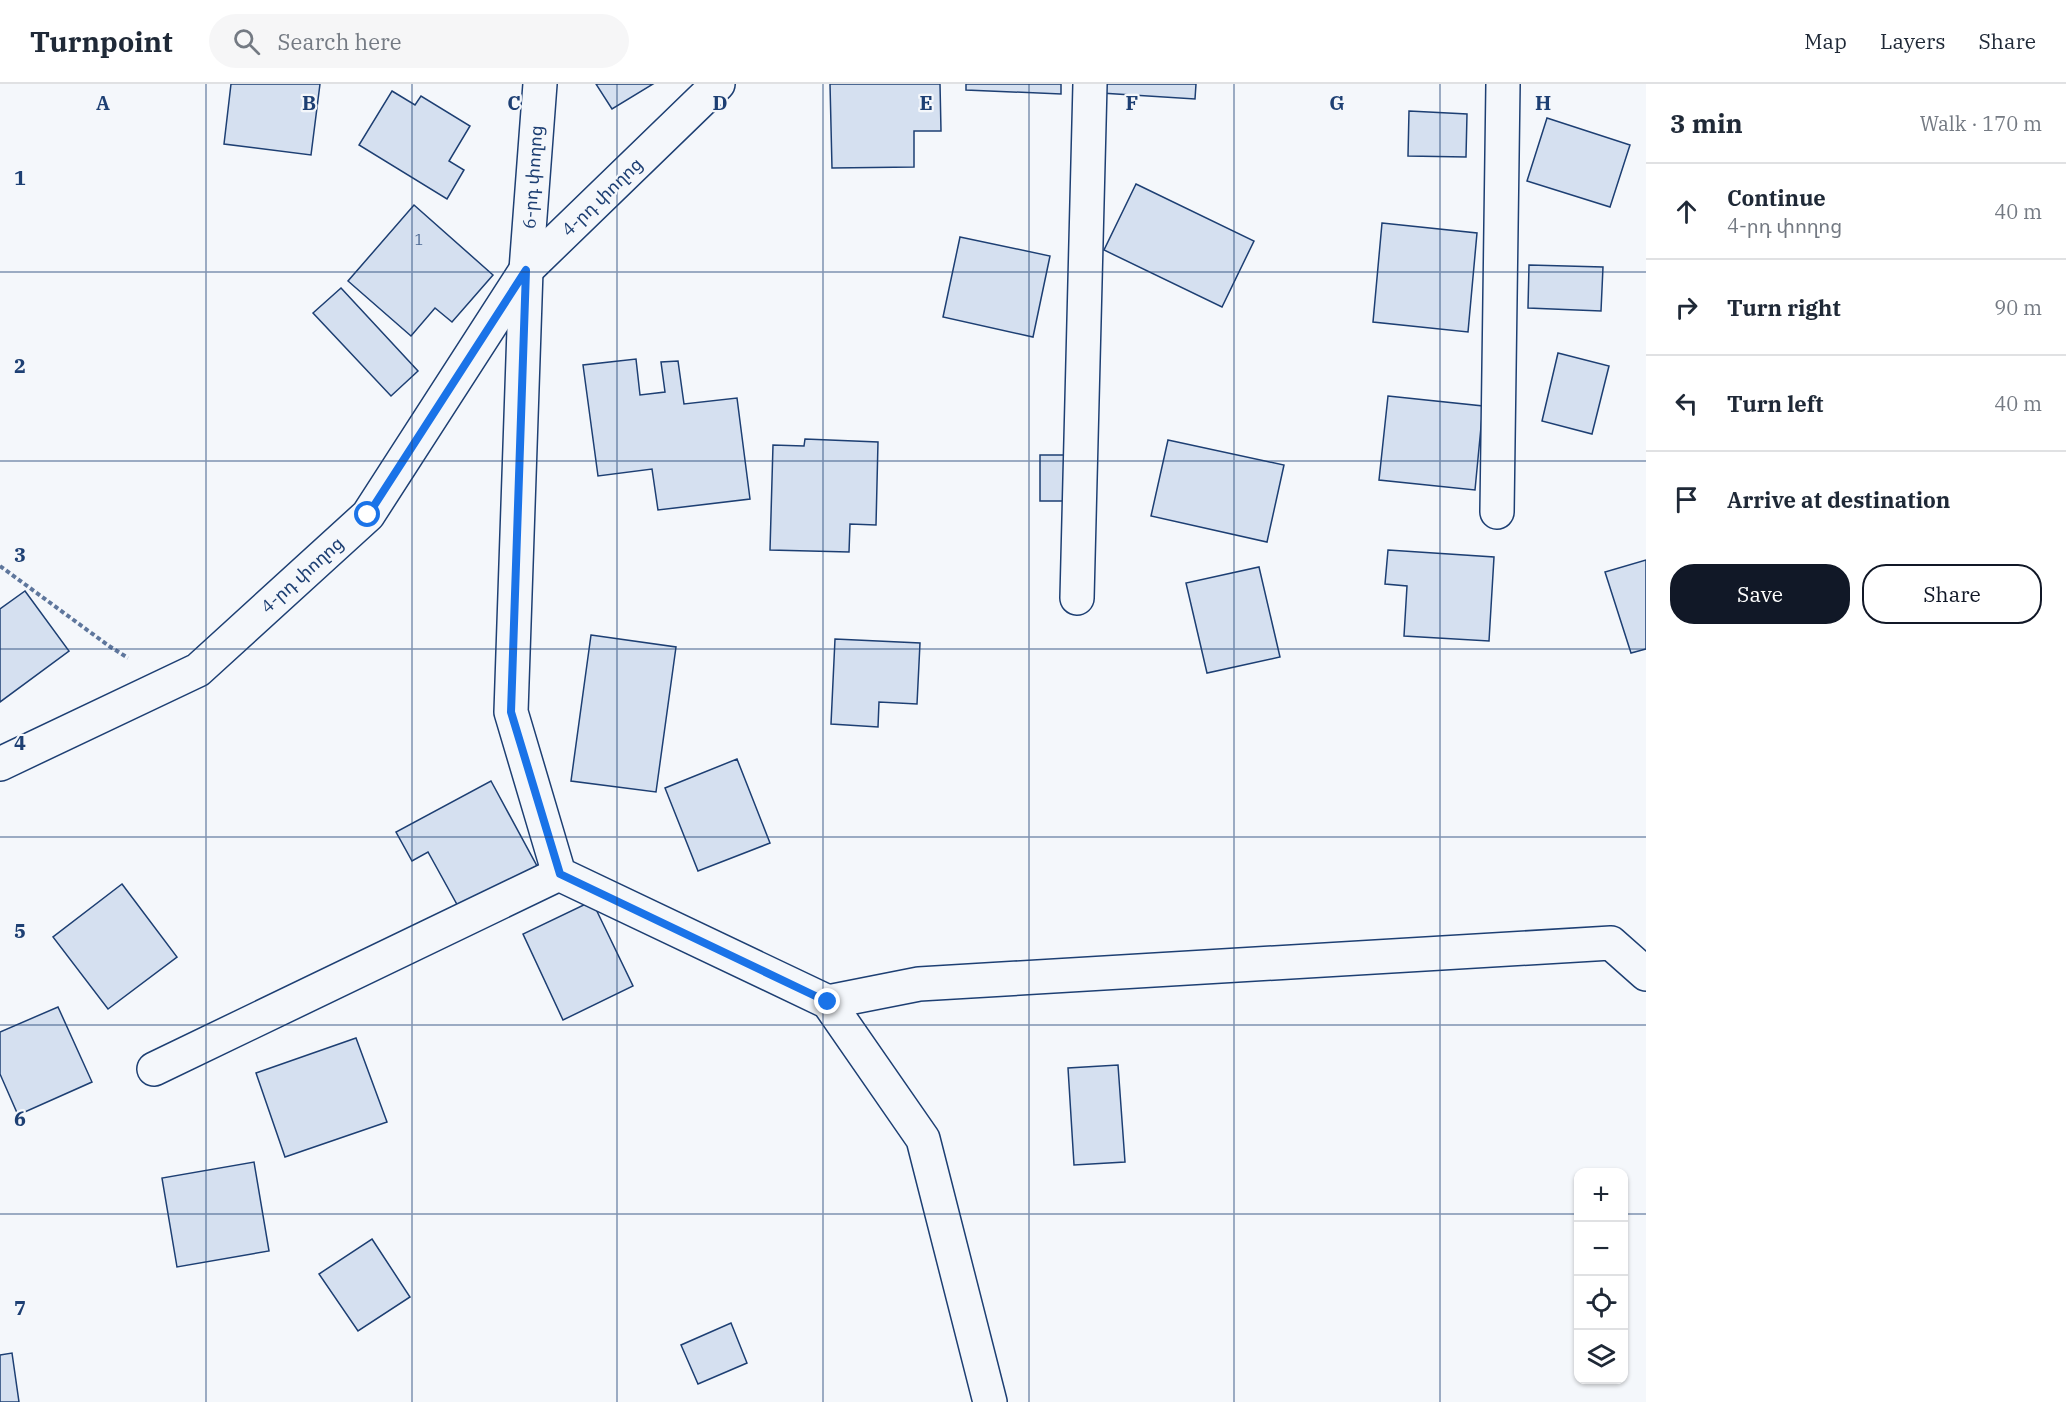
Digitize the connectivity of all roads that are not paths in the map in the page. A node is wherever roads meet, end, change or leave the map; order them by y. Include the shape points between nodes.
1 (540, 84) edge
2 (718, 84) edge
3 (1090, 84) edge
4 (1503, 84) edge
5 (526, 270) junction
6 (1497, 512) dead end
7 (1077, 598) dead end
8 (0, 764) edge
9 (560, 874) junction
10 (1646, 974) edge
11 (828, 1002) junction
12 (154, 1069) dead end
13 (990, 1402) edge

1 - 5 street, 6-րդ փողոց
2 - 5 street, 4-րդ փողոց
3 - 7 street
4 - 6 street
5 - 8 street, 4-րդ փողոց via 368,515 198,670
5 - 9 street, 6-րդ փողոց via 511,712
9 - 11 street
9 - 12 street
10 - 11 street via 1611,943 919,984
11 - 13 street via 923,1139

